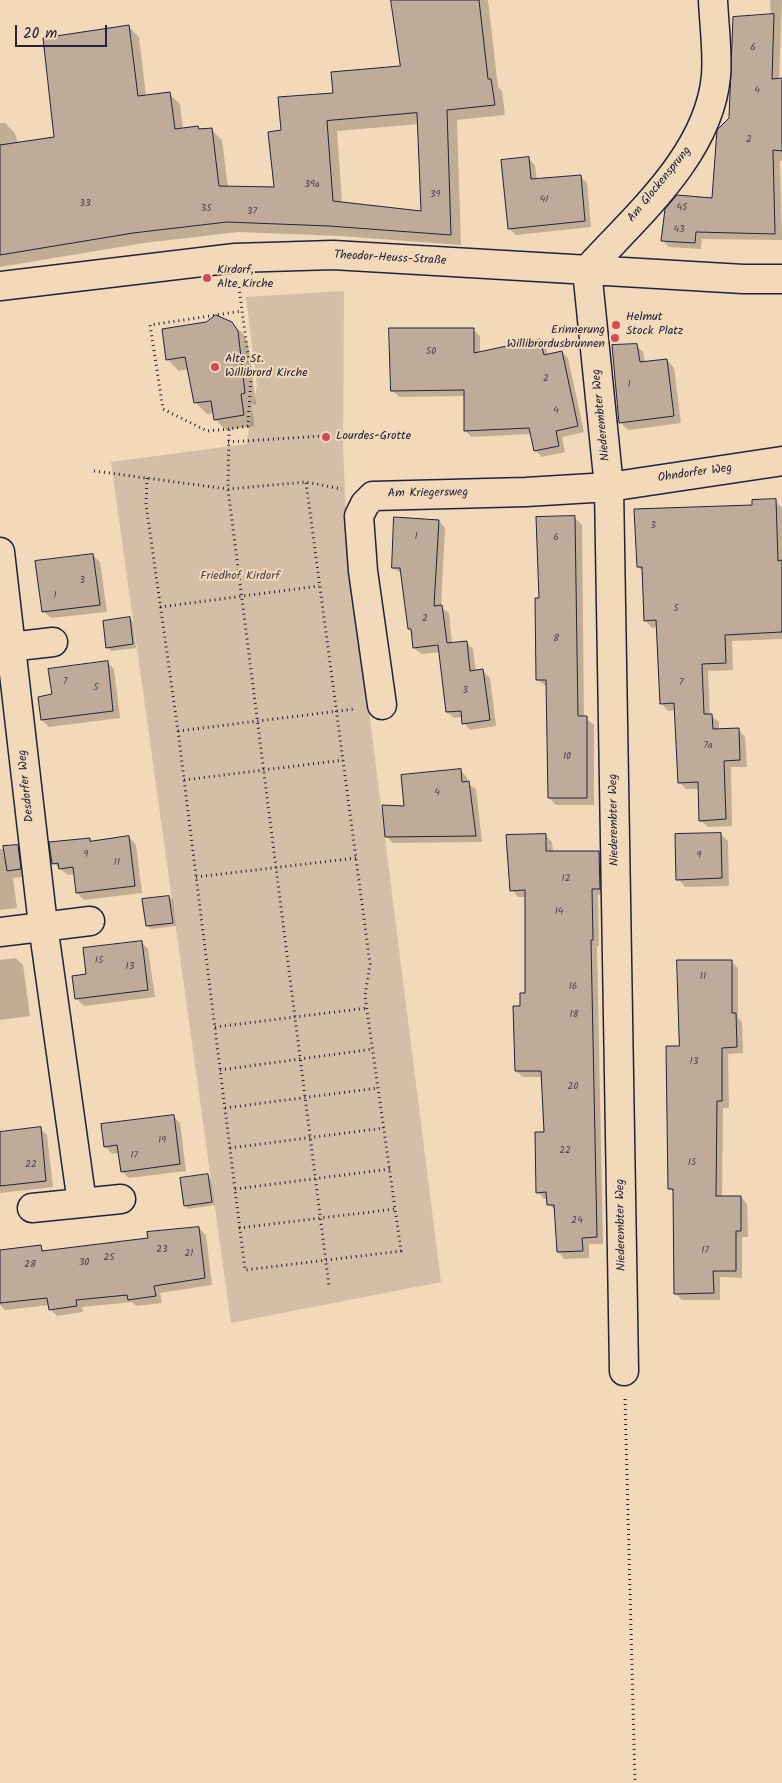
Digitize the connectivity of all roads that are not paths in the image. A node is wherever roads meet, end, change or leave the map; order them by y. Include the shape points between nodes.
1 (713, 0) edge
2 (587, 270) junction
3 (782, 278) edge
4 (0, 286) edge
5 (782, 461) edge
6 (609, 487) junction
7 (0, 552) edge
8 (53, 642) dead end
9 (6, 647) edge
10 (382, 705) dead end
11 (90, 921) dead end
12 (43, 926) junction
13 (0, 932) edge
14 (121, 1199) dead end
15 (82, 1202) junction
16 (32, 1208) dead end
17 (624, 1371) road end

1 - 2 street, Am Glockensprung via 716,76 713,95 694,144 665,184
2 - 3 street, Theodor-Heuss-Straße via 743,279
2 - 4 street, Theodor-Heuss-Straße via 324,256 226,259
2 - 6 street, Niederembter Weg
5 - 6 street, Ohndorfer Weg
6 - 10 street, Am Kriegersweg via 373,496 359,516 362,571
6 - 17 street, Niederembter Weg
7 - 9 street, Desdorfer Weg
8 - 9 street
9 - 12 street, Desdorfer Weg
11 - 12 street
12 - 13 street
12 - 15 street, Desdorfer Weg
14 - 15 street
15 - 16 street

